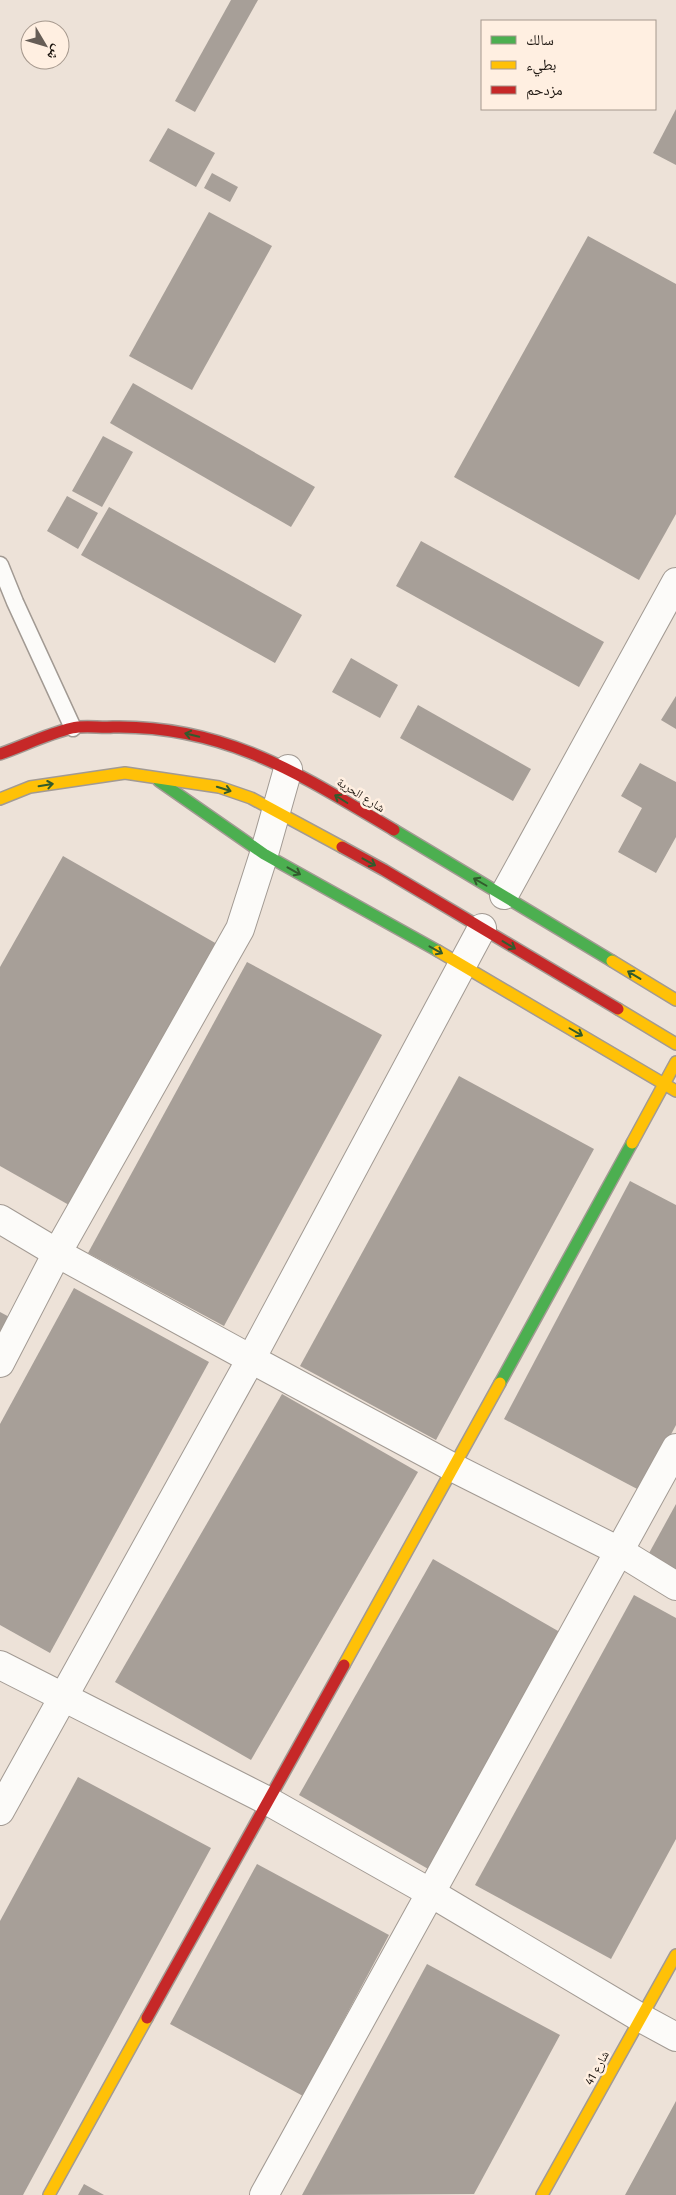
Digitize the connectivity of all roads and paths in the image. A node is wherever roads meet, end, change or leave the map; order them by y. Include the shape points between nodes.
1 (0, 565) edge
2 (676, 582) edge
3 (73, 728) junction
4 (0, 754) edge
5 (288, 769) junction
6 (152, 776) junction
7 (0, 800) edge
8 (276, 810) junction
9 (264, 854) junction
10 (504, 895) junction
11 (482, 928) junction
12 (462, 965) junction
13 (676, 1000) edge
14 (676, 1044) edge
15 (676, 1062) edge
16 (665, 1085) junction
17 (676, 1091) edge
18 (0, 1219) edge
19 (57, 1253) junction
20 (251, 1359) junction
21 (0, 1363) edge
22 (676, 1448) edge
23 (454, 1468) junction
24 (619, 1551) junction
25 (676, 1586) edge
26 (0, 1665) edge
27 (63, 1698) junction
28 (268, 1801) junction
29 (0, 1811) edge
30 (431, 1893) junction
31 (676, 1955) edge
32 (641, 2018) junction
33 (676, 2037) edge
34 (49, 2195) edge
35 (264, 2195) edge
36 (542, 2195) edge

1 - 3 lane
2 - 10 street
3 - 4 street, شارع الحرية
5 -> 3 street, شارع الحرية via 239,747 176,731 133,727
5 - 8 street
10 -> 5 street, شارع الحرية
7 -> 6 street via 30,787 126,773
6 -> 8 street via 219,787
6 - 9 street
8 - 9 street
8 -> 11 street
9 -> 12 street
9 - 19 street via 240,929
13 -> 10 street, شارع الحرية
11 - 12 street
11 -> 14 street
12 -> 16 street
12 - 20 street
15 - 16 street
16 - 17 street
16 - 23 street
18 - 19 street
19 - 20 street
19 - 21 street
20 - 23 street
20 - 27 street
22 - 24 street
23 - 24 street
23 - 28 street
24 - 25 street
24 - 30 street
26 - 27 street
27 - 28 street
27 - 29 street
28 - 30 street
28 - 34 street
30 - 32 street
30 - 35 street
31 - 32 street, شارع 41
32 - 33 street
32 - 36 street, شارع 41

